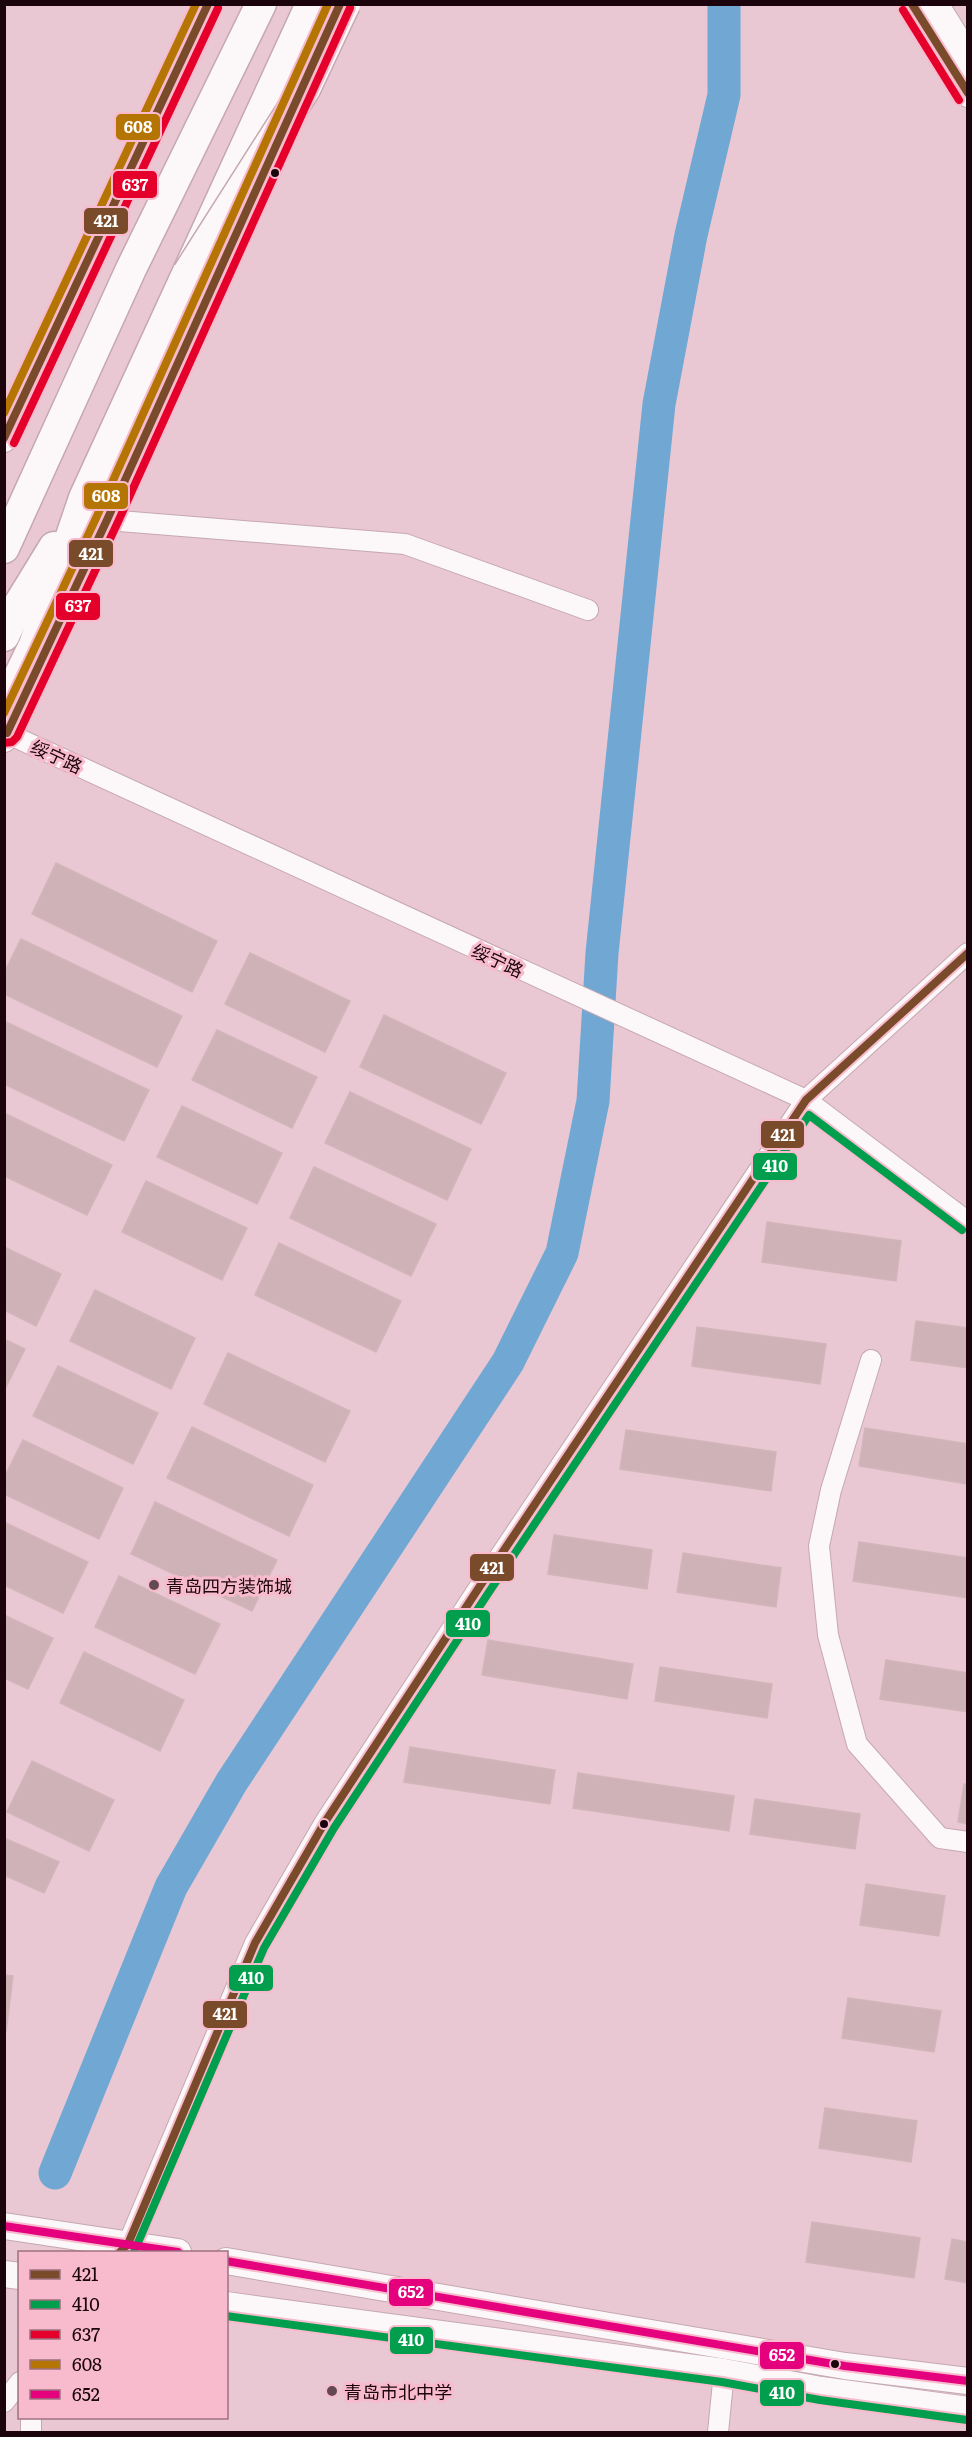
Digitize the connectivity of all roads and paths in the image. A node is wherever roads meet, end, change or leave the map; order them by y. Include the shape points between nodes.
1 (208, 4) edge
2 (255, 4) edge
3 (261, 4) edge
4 (311, 4) edge
5 (340, 4) edge
6 (345, 4) edge
7 (912, 4) edge
8 (935, 4) edge
9 (242, 43) junction
10 (968, 57) edge
11 (968, 94) edge
12 (188, 273) junction
13 (4, 440) edge
14 (33, 483) junction
15 (84, 498) junction
16 (107, 520) junction
17 (4, 527) edge
18 (4, 548) edge
19 (588, 610) dead end
20 (4, 636) edge
21 (5, 728) edge
22 (968, 953) edge
23 (806, 1100) junction
24 (968, 1222) edge
25 (871, 1360) dead end
26 (968, 1842) edge
27 (4, 2226) edge
28 (124, 2248) edge
29 (156, 2251) edge
30 (228, 2261) edge
31 (228, 2305) edge
32 (724, 2372) junction
33 (968, 2380) edge
34 (18, 2384) edge
35 (4, 2402) edge
36 (968, 2410) edge
37 (718, 2433) edge

1 - 13 main road
2 - 9 highway
3 - 9 highway
4 - 12 highway, bridge
5 - 16 main road
6 - 12 highway, bridge via 305,90
7 - 11 main road
8 - 10 main road
9 - 14 highway via 131,269
12 - 15 highway
14 - 17 highway
14 - 18 highway
15 - 20 highway
15 - 21 highway
16 - 19 street via 405,544
16 - 21 main road
21 - 23 street, 绥宁路 via 536,978
22 - 23 street
23 - 24 street, 绥宁路
23 - 28 street via 325,1822 255,1943
25 - 26 street via 831,1490 819,1546 828,1635 857,1744 940,1838
27 - 28 main road
28 - 29 main road
30 - 33 main road via 845,2366
31 - 32 main road
32 - 36 main road
32 - 37 street
34 - 35 street

